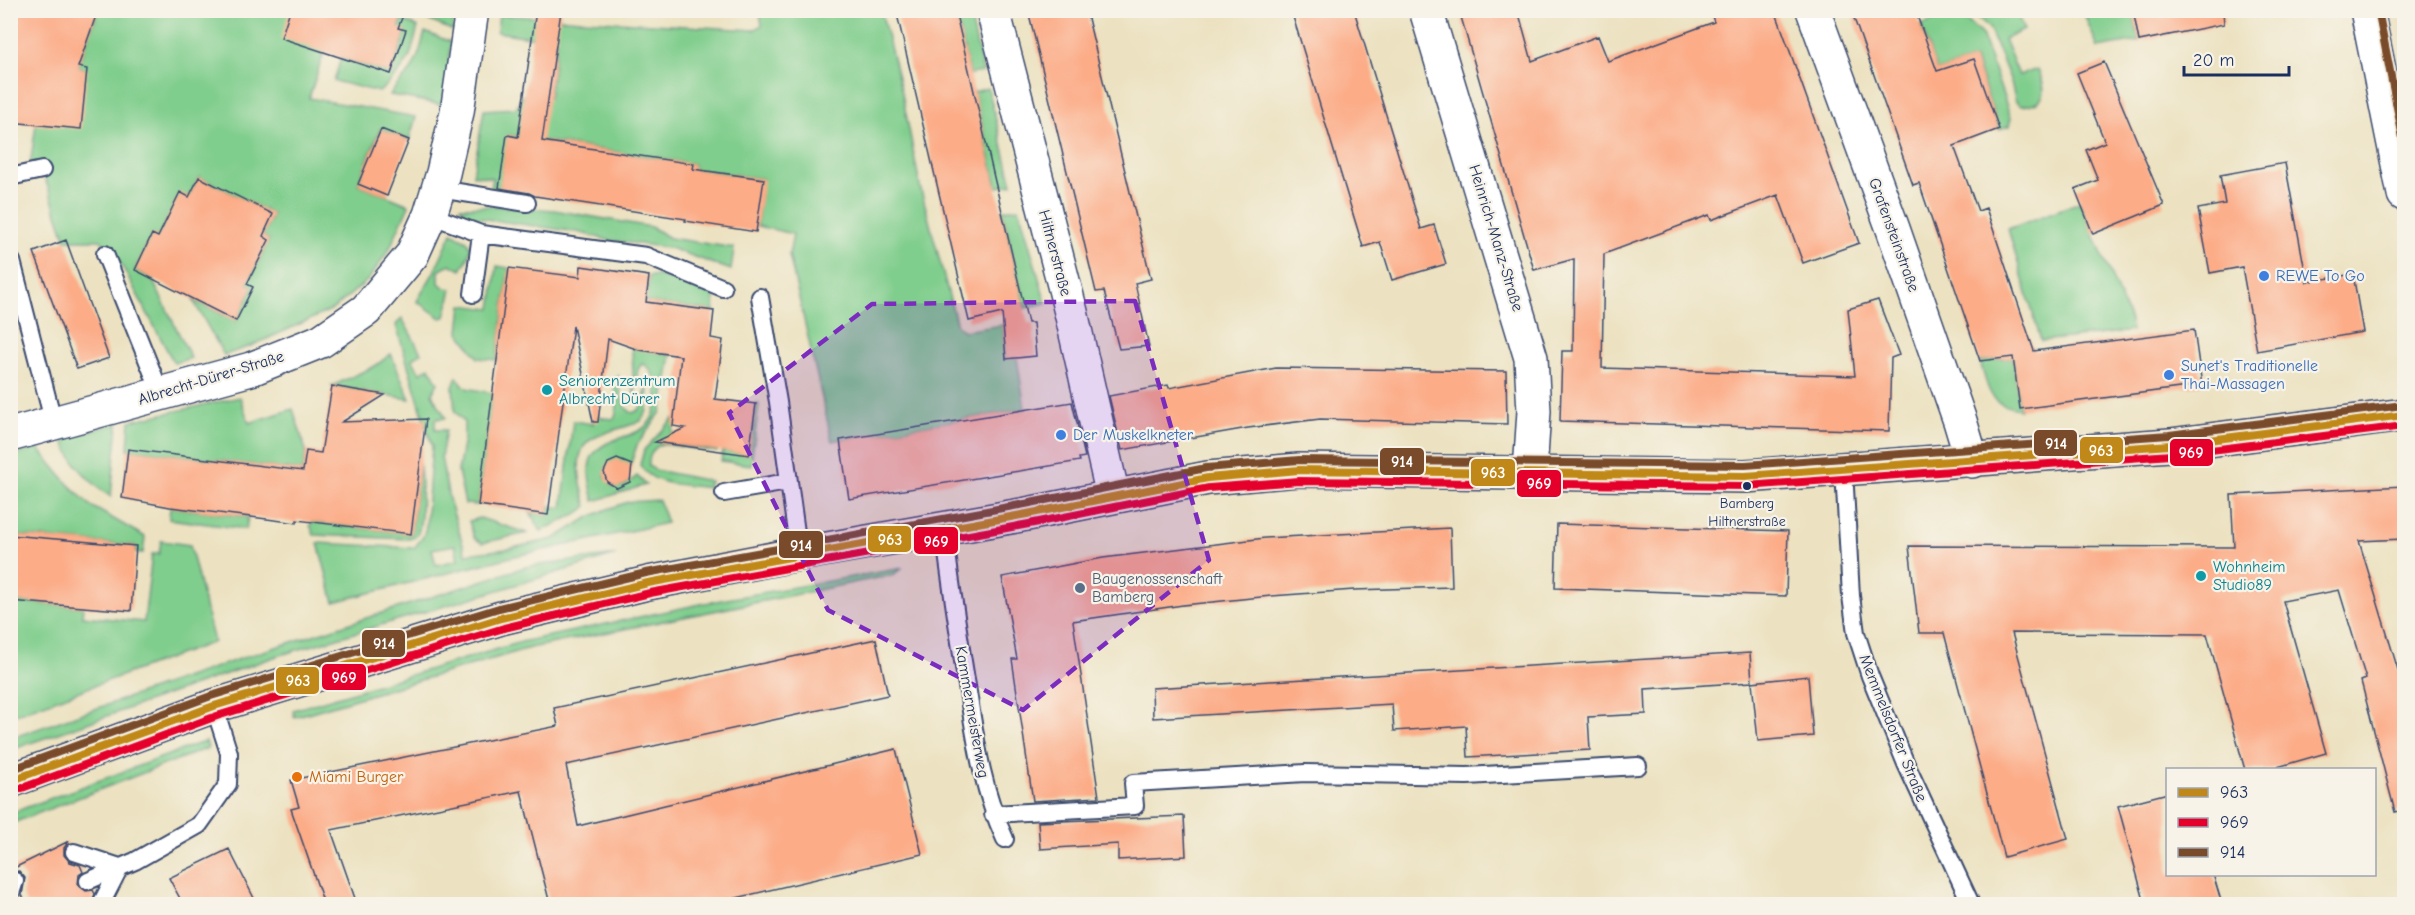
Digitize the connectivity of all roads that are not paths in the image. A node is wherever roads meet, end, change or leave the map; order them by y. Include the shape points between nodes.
1 (472, 10) edge
2 (993, 10) edge
3 (1426, 10) edge
4 (1813, 10) edge
5 (2367, 10) edge
6 (42, 170) dead end
7 (10, 177) edge
8 (2404, 194) edge
9 (435, 202) junction
10 (527, 203) dead end
11 (481, 234) junction
12 (105, 254) dead end
13 (12, 261) dead end
14 (723, 288) dead end
15 (473, 294) dead end
16 (760, 297) dead end
17 (161, 394) junction
18 (2404, 414) edge
19 (54, 424) junction
20 (10, 435) edge
21 (1972, 461) junction
22 (1844, 470) junction
23 (1530, 472) junction
24 (788, 482) junction
25 (724, 493) dead end
26 (1113, 496) junction
27 (944, 528) junction
28 (799, 554) junction
29 (214, 706) junction
30 (1638, 766) dead end
31 (10, 782) edge
32 (993, 814) junction
33 (1005, 839) dead end
34 (74, 852) dead end
35 (120, 867) junction
36 (88, 881) dead end
37 (101, 904) edge
38 (1971, 904) edge

1 - 9 street, Albrecht-Dürer-Straße via 463,82
2 - 26 street, Hiltnerstraße via 1071,312
3 - 23 street, Heinrich-Manz-Straße via 1531,358 1534,411
4 - 21 street, Grafensteinstraße
5 - 8 street
6 - 7 lane
9 - 10 lane
9 - 11 lane
9 - 17 street, Albrecht-Dürer-Straße via 412,255 366,310 321,341 251,369
11 - 14 lane via 646,256
11 - 15 lane
12 - 17 lane
13 - 19 lane
16 - 24 lane
17 - 19 street, Albrecht-Dürer-Straße
18 - 21 main road via 2180,444
19 - 20 street, Albrecht-Dürer-Straße
21 - 22 main road
22 - 23 main road via 1745,476
22 - 38 lane, Memmelsdorfer Straße via 1856,633 1906,764
23 - 26 main road via 1299,470 1208,478
24 - 25 lane
24 - 28 lane
26 - 27 main road
27 - 28 main road
27 - 32 lane, Kammermeisterweg via 977,751
28 - 29 main road via 648,583 501,618
29 - 31 main road
29 - 35 lane via 229,753 228,784 199,825
30 - 32 lane via 1467,776 1305,773 1133,783 1135,806
32 - 33 lane, Kammermeisterweg
34 - 35 lane
35 - 36 lane
35 - 37 lane

